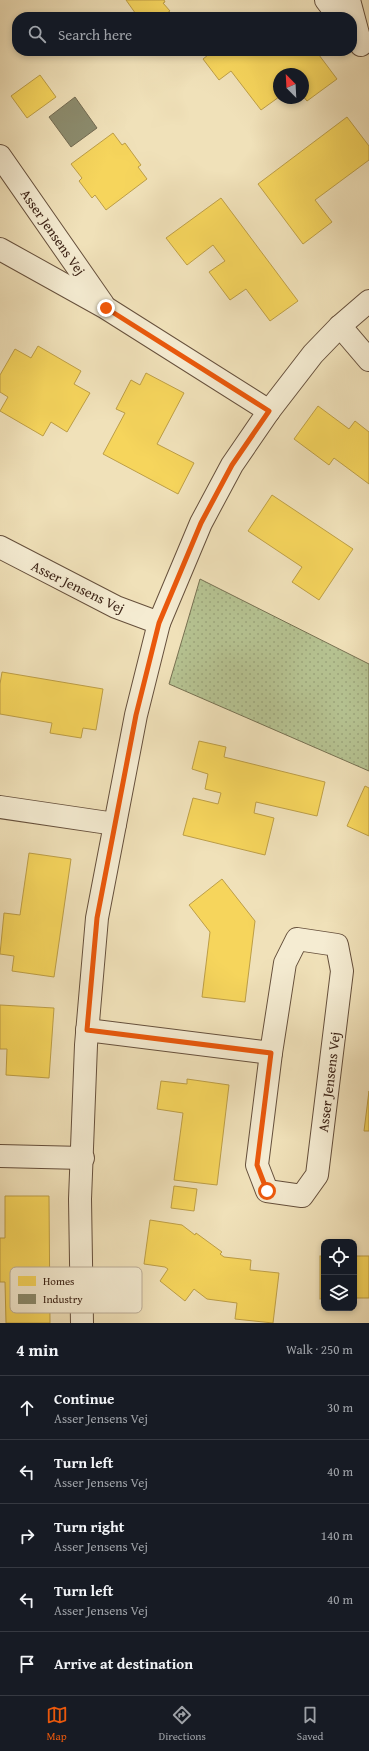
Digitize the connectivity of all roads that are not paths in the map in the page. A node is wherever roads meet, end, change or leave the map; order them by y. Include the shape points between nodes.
1 (326, 0) edge
2 (349, 0) edge
3 (335, 12) edge
4 (352, 12) edge
5 (357, 31) edge
6 (361, 46) edge
7 (0, 156) edge
8 (0, 249) edge
9 (369, 301) edge
10 (106, 308) junction
11 (340, 326) junction
12 (369, 360) edge
13 (269, 411) junction
14 (0, 547) edge
15 (159, 623) junction
16 (0, 807) edge
17 (115, 824) junction
18 (87, 1030) junction
19 (271, 1053) junction
20 (0, 1156) edge
21 (83, 1158) junction
22 (81, 1267) edge
23 (82, 1313) edge
24 (82, 1323) edge

1 - 3 street
2 - 4 street
5 - 6 street
7 - 10 street, Asser Jensens Vej
8 - 10 street, Asser Jensens Vej
9 - 11 street
10 - 13 street, Asser Jensens Vej
11 - 12 street
11 - 13 street via 314,354
13 - 15 street via 232,465 201,523
14 - 15 street, Asser Jensens Vej via 116,607
15 - 17 street via 136,715
16 - 17 street
17 - 18 street via 97,918
18 - 19 street
18 - 21 street
19 - 19 street, Asser Jensens Vej via 285,963 297,939 337,945 342,971 317,1175 302,1196 267,1191 257,1165
20 - 21 street
21 - 22 street via 80,1200
23 - 24 street

